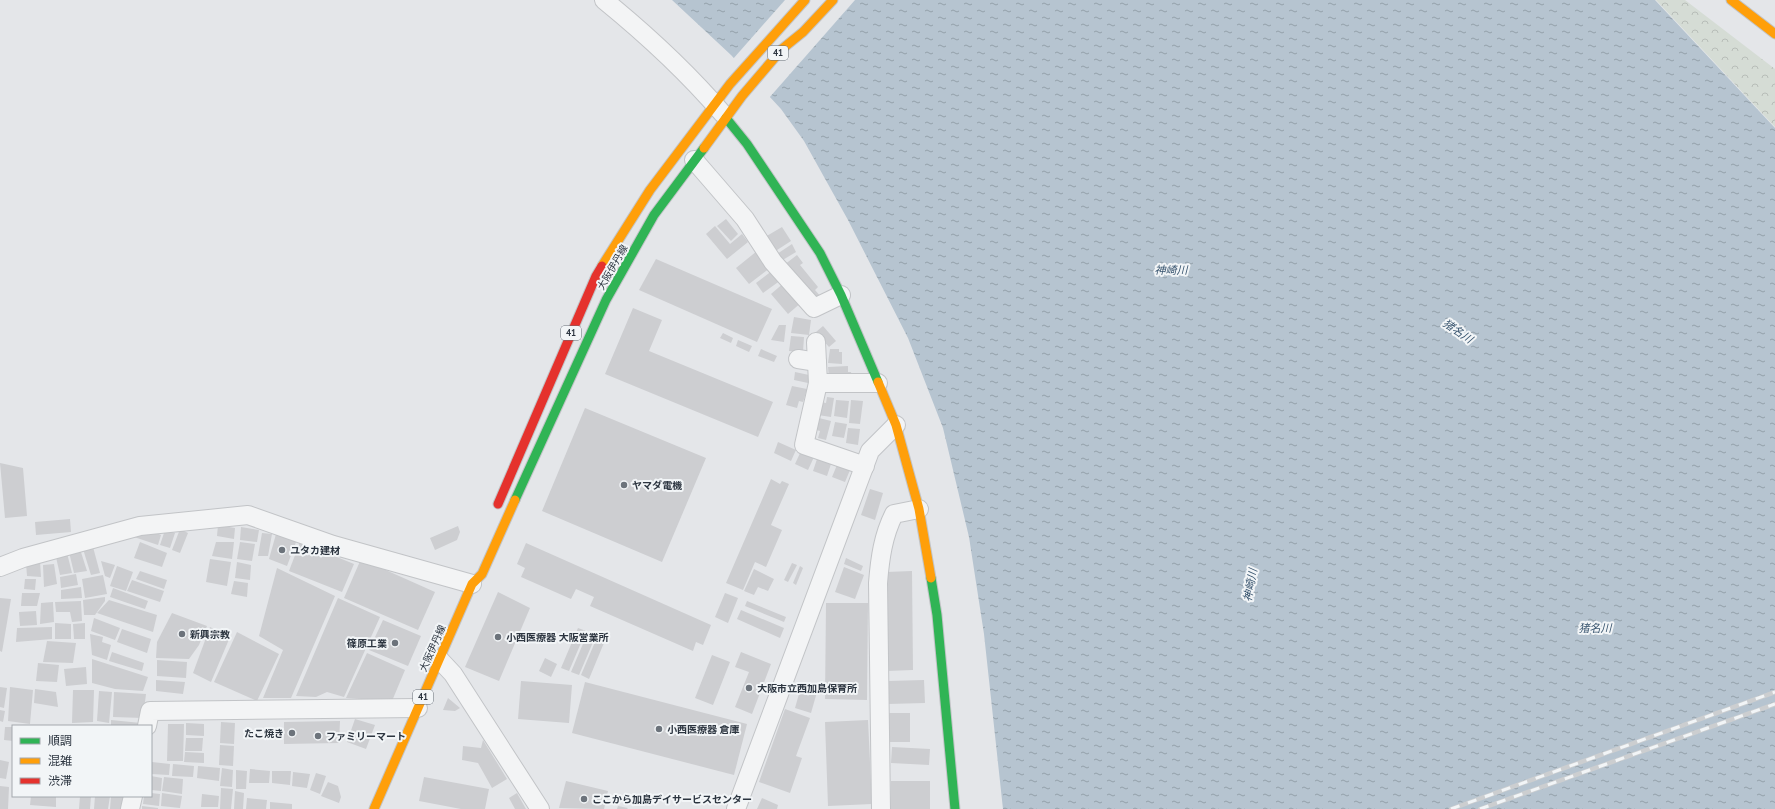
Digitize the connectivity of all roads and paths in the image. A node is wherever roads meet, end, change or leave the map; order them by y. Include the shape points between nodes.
1 (604, 0) edge
2 (805, 0) edge
3 (833, 0) edge
4 (1731, 0) edge
5 (1774, 30) edge
6 (722, 108) junction
7 (694, 160) junction
8 (841, 296) junction
9 (816, 342) dead end
10 (798, 359) dead end
11 (817, 362) junction
12 (818, 383) junction
13 (878, 383) junction
14 (896, 425) junction
15 (865, 466) junction
16 (919, 509) junction
17 (494, 512) dead end
18 (0, 567) edge
19 (472, 577) junction
20 (439, 659) junction
21 (418, 708) junction
22 (147, 725) edge
23 (133, 797) edge
24 (130, 809) edge
25 (374, 809) edge
26 (540, 809) edge
27 (736, 809) edge
28 (881, 809) edge
29 (955, 809) edge

1 - 6 street via 645,33
2 - 6 main road, 大阪伊丹線 / 41
3 - 6 main road, 大阪伊丹線 / 41 via 803,32
4 - 5 main road
6 - 7 main road, 大阪伊丹線 / 41
6 - 8 main road via 812,240
6 - 17 main road, 大阪伊丹線 / 41 via 650,190 596,276
7 - 8 street via 745,219 773,262 814,308
7 - 19 main road, 大阪伊丹線 / 41 via 654,216 606,300 482,574
8 - 13 main road
9 - 11 street
10 - 11 street
11 - 12 street
12 - 13 street
12 - 15 street via 804,446
13 - 14 main road
14 - 15 street via 870,452
14 - 16 main road
15 - 27 street
16 - 28 street via 894,514 886,529 880,560 878,582
16 - 29 main road via 936,615
18 - 19 street via 23,558 140,526 248,515 333,545
19 - 20 main road, 大阪伊丹線 / 41
20 - 21 main road, 大阪伊丹線 / 41
20 - 26 street via 453,674
21 - 22 street via 150,711
21 - 25 main road, 大阪伊丹線 / 41
23 - 24 street

